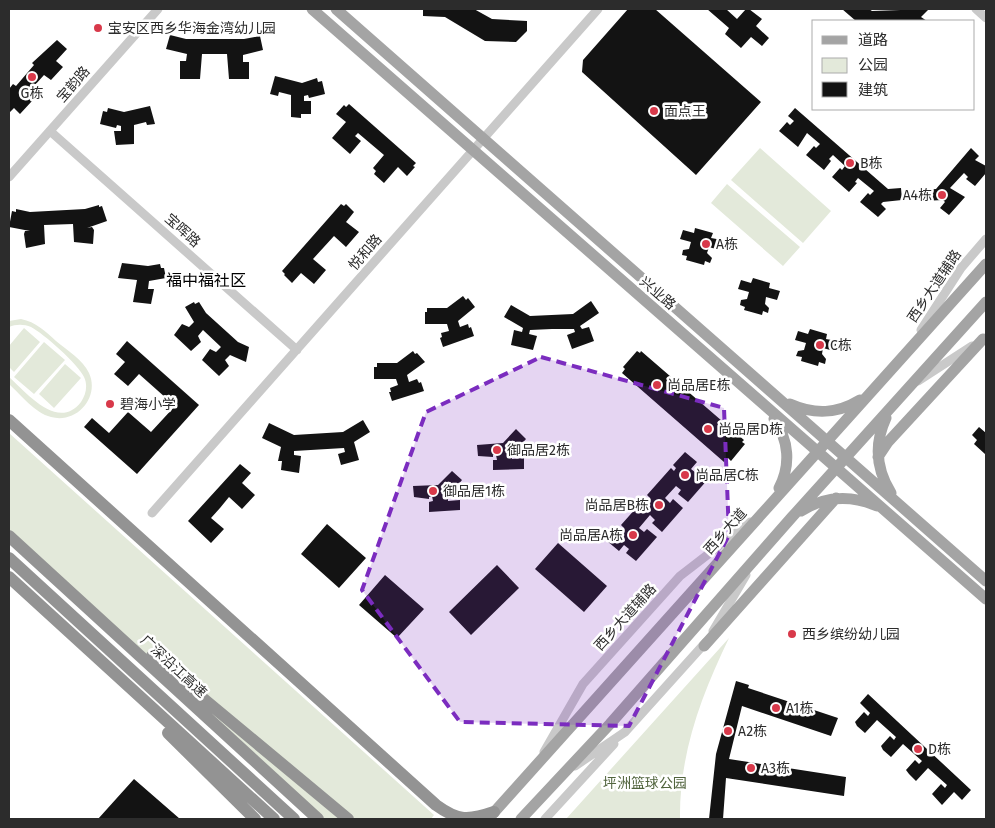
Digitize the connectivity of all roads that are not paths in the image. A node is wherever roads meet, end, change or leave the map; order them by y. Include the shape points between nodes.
1 (158, 9) edge
2 (312, 9) edge
3 (336, 9) edge
4 (598, 9) edge
5 (976, 9) edge
6 (986, 18) edge
7 (50, 131) junction
8 (484, 139) junction
9 (474, 151) junction
10 (9, 177) edge
11 (986, 239) edge
12 (986, 264) edge
13 (986, 302) edge
14 (985, 337) edge
15 (297, 350) junction
16 (908, 352) junction
17 (910, 387) junction
18 (870, 394) junction
19 (778, 398) junction
20 (893, 405) junction
21 (767, 410) junction
22 (9, 420) edge
23 (827, 440) junction
24 (818, 450) junction
25 (878, 457) junction
26 (846, 458) junction
27 (837, 468) junction
28 (836, 498) junction
29 (772, 501) junction
30 (897, 503) junction
31 (885, 511) junction
32 (152, 513) dead end
33 (757, 517) junction
34 (792, 517) junction
35 (9, 536) edge
36 (32, 557) junction
37 (9, 558) edge
38 (753, 563) junction
39 (10, 578) edge
40 (986, 581) edge
41 (986, 599) edge
42 (704, 646) junction
43 (625, 732) junction
44 (540, 760) junction
45 (560, 776) junction
46 (490, 816) edge
47 (255, 819) edge
48 (274, 819) edge
49 (294, 819) edge
50 (318, 819) edge
51 (348, 819) edge
52 (521, 819) edge
53 (545, 819) edge

1 - 7 street, 宝韵路
2 - 9 main road, 兴业路
3 - 8 main road, 兴业路
4 - 8 street, 悦和路
5 - 6 street
7 - 10 street, 宝韵路
7 - 15 street, 宝晖路
8 - 9 street, 悦和路
8 - 19 main road, 兴业路
9 - 15 street, 悦和路
9 - 21 main road, 兴业路
11 - 16 street, 西乡大道辅路 via 961,268
12 - 16 main road, 西乡大道
13 - 17 main road
14 - 17 street
14 - 25 main road via 888,442
15 - 32 street, 悦和路
16 - 18 main road, 西乡大道
17 - 20 main road
18 - 19 main road via 851,406 826,413 803,410
18 - 23 main road, 西乡大道
19 - 23 main road, 兴业路
20 - 25 main road via 881,428
20 - 26 main road
21 - 24 main road, 兴业路
21 - 29 main road via 781,430 787,455 785,473
22 - 46 highway via 436,805 462,819
23 - 24 main road, 西乡大道
23 - 26 main road, 兴业路
24 - 27 main road, 兴业路
24 - 29 main road, 西乡大道
25 - 30 main road via 884,482
26 - 27 main road
26 - 30 main road, 兴业路
27 - 31 main road, 兴业路
27 - 34 main road
28 - 31 main road via 866,502
28 - 34 main road via 813,505
28 - 42 main road
29 - 33 main road, 西乡大道
30 - 40 main road, 兴业路
31 - 41 main road, 兴业路
33 - 44 main road, 西乡大道
33 - 44 street, 西乡大道辅路 via 680,576 583,684
34 - 38 main road
35 - 36 highway, 广深沿江高速
36 - 50 highway, 广深沿江高速
36 - 51 highway
37 - 49 highway
38 - 42 street
38 - 45 main road
39 - 47 highway
39 - 48 highway
42 - 43 street
43 - 45 street
43 - 53 street
44 - 46 main road, 西乡大道
45 - 52 main road

